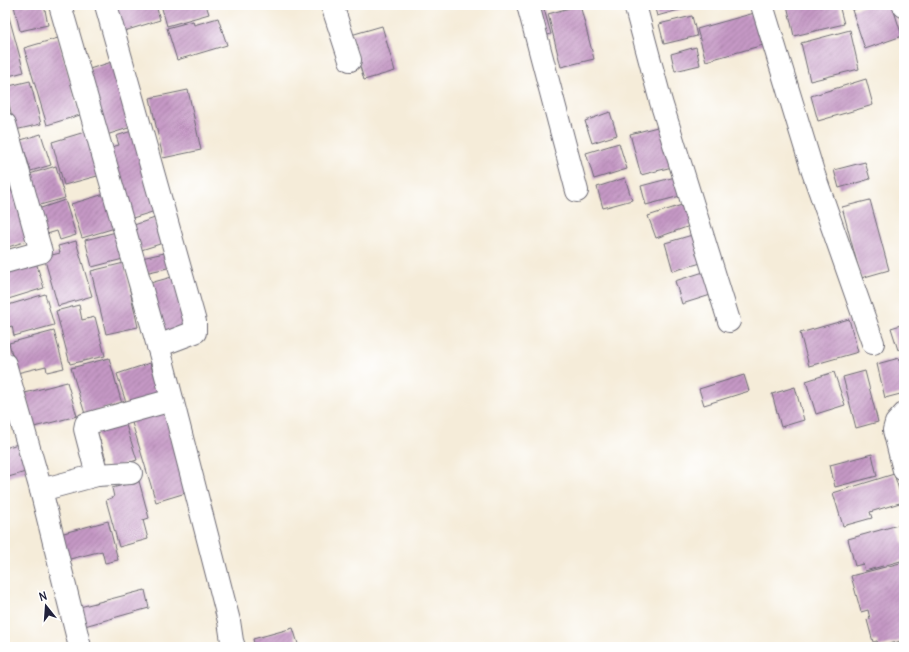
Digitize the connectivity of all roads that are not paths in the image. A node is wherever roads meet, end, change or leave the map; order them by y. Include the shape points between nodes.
1 (60, 5) edge
2 (106, 5) edge
3 (332, 5) edge
4 (528, 5) edge
5 (635, 5) edge
6 (762, 5) edge
7 (350, 60) dead end
8 (5, 124) edge
9 (577, 191) dead end
10 (5, 262) edge
11 (729, 321) dead end
12 (872, 344) dead end
13 (158, 346) junction
14 (5, 364) edge
15 (172, 400) junction
16 (904, 414) edge
17 (904, 470) edge
18 (131, 472) dead end
19 (97, 475) junction
20 (41, 490) junction
21 (80, 647) edge
22 (234, 647) edge

1 - 13 street
2 - 13 street via 195,322 195,332
3 - 7 street
4 - 9 street
5 - 11 street via 661,102
6 - 12 street via 813,172
8 - 10 street via 41,252
13 - 15 street
14 - 20 street
15 - 19 street via 86,424 85,429
15 - 22 street
16 - 17 street via 896,423 894,430
18 - 19 street
19 - 20 street
20 - 21 street

